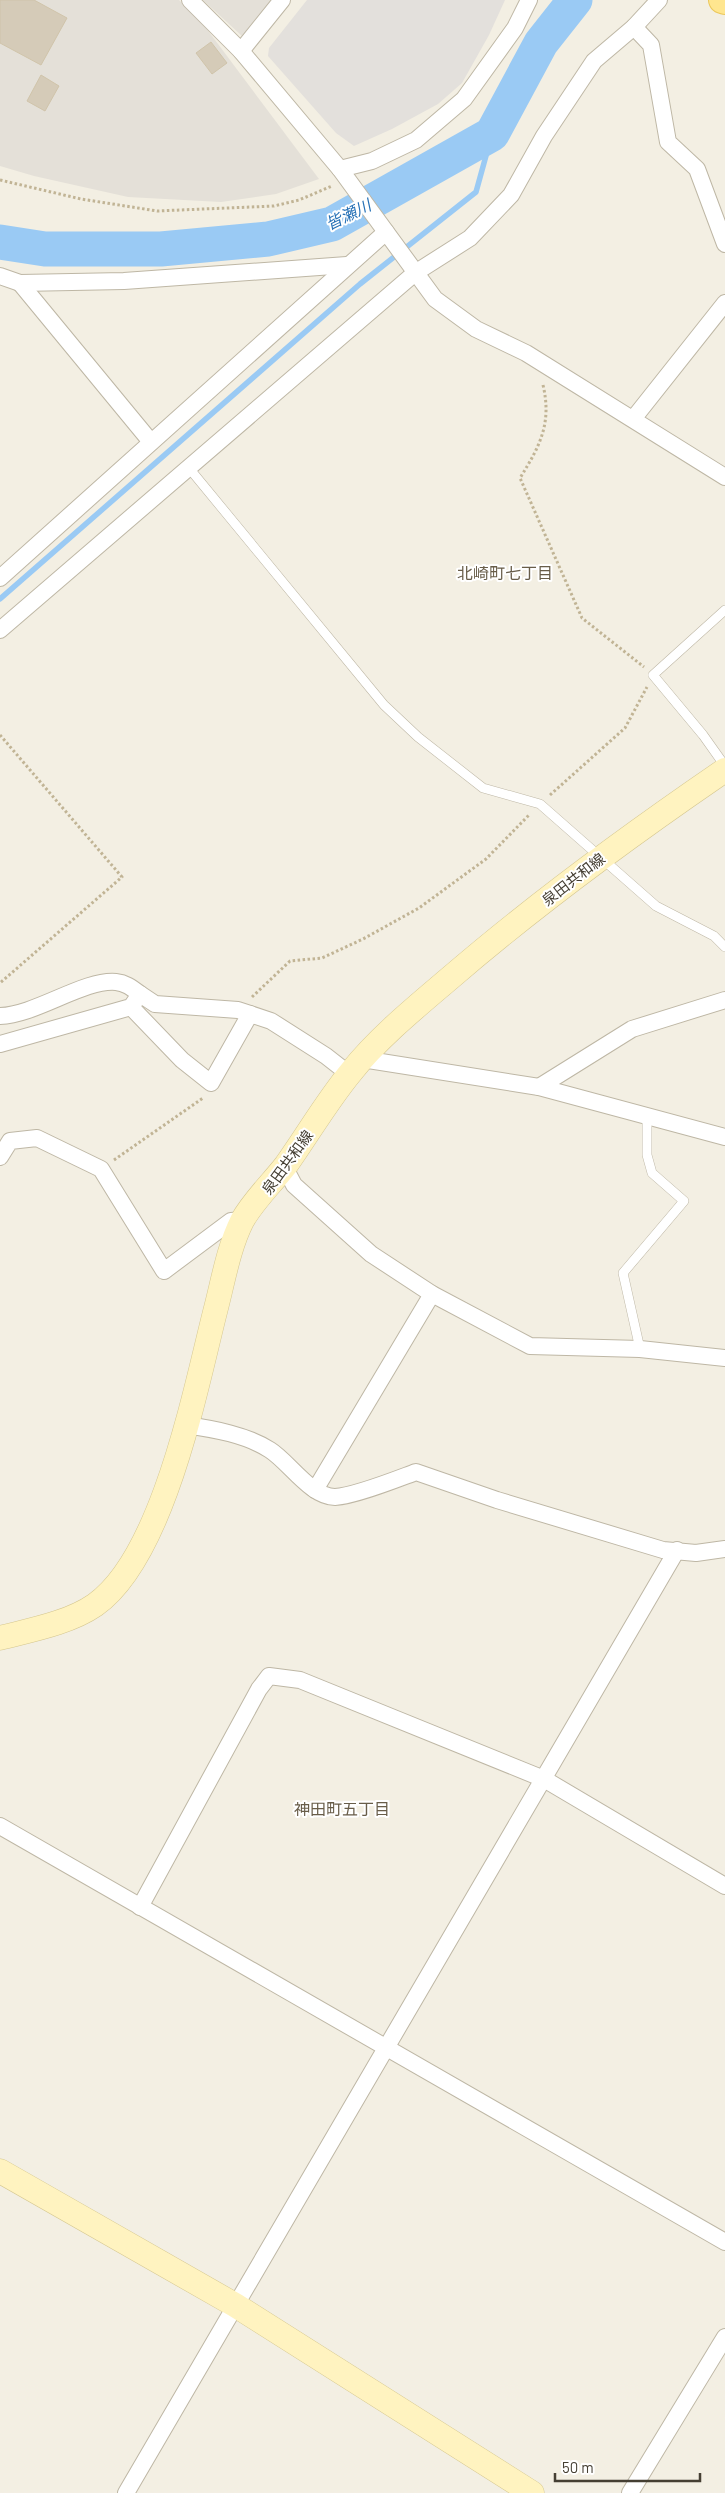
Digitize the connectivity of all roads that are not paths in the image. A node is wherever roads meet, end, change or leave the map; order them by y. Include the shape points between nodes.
1 (190, 0) edge
2 (282, 0) edge
3 (529, 0) edge
4 (659, 0) edge
5 (634, 27) junction
6 (240, 51) junction
7 (346, 176) junction
8 (387, 233) junction
9 (725, 244) edge
10 (347, 265) junction
11 (413, 269) junction
12 (0, 276) edge
13 (20, 282) junction
14 (725, 303) edge
15 (633, 419) junction
16 (151, 442) junction
17 (189, 468) junction
18 (725, 477) edge
19 (0, 578) edge
20 (725, 610) edge
21 (0, 630) edge
22 (725, 766) edge
23 (725, 770) edge
24 (601, 858) junction
25 (725, 947) edge
26 (136, 1000) junction
27 (725, 1000) edge
28 (244, 1012) junction
29 (0, 1016) edge
30 (0, 1044) edge
31 (355, 1067) junction
32 (539, 1087) junction
33 (647, 1116) junction
34 (725, 1137) edge
35 (0, 1158) edge
36 (284, 1166) junction
37 (243, 1220) junction
38 (432, 1294) junction
39 (640, 1349) junction
40 (725, 1358) edge
41 (186, 1425) junction
42 (315, 1490) junction
43 (725, 1548) edge
44 (676, 1550) junction
45 (0, 1638) edge
46 (544, 1779) junction
47 (0, 1826) edge
48 (725, 1886) edge
49 (140, 1907) junction
50 (387, 2047) junction
51 (0, 2171) edge
52 (725, 2242) edge
53 (235, 2306) junction
54 (725, 2337) edge
55 (126, 2493) edge
56 (532, 2493) edge
57 (630, 2493) edge

1 - 6 street
2 - 6 street
3 - 7 street via 516,28 464,99 416,140
4 - 5 street
5 - 9 street via 651,45 668,142 698,169
5 - 11 street via 594,61 544,136 511,195 470,238
6 - 7 street
7 - 8 street
8 - 10 street
8 - 11 street
10 - 13 street via 124,281
10 - 16 street
11 - 15 street via 435,299 476,329 526,353
11 - 17 street
12 - 13 street
13 - 16 street
14 - 15 street
15 - 18 street
16 - 19 street
17 - 21 street
17 - 24 lane via 384,705 418,737 483,788 540,804
20 - 22 lane via 653,675 703,734
23 - 24 main road, 泉田共和線
24 - 25 lane via 656,906 714,936
24 - 31 main road, 泉田共和線 via 483,949 420,1003
26 - 28 street
26 - 28 street via 182,1060 211,1083
26 - 29 street via 126,984 114,982 20,1013
26 - 30 street
27 - 32 street via 632,1029
28 - 31 street via 271,1021 326,1056
31 - 32 street
31 - 36 main road, 泉田共和線
32 - 33 street
33 - 34 street
33 - 39 lane via 646,1155 652,1173 684,1201 623,1273
35 - 37 street via 10,1142 37,1138 101,1169 164,1271 231,1221
36 - 37 main road, 泉田共和線
36 - 38 street via 294,1185 371,1254
37 - 41 main road, 泉田共和線 via 230,1254
38 - 39 street via 530,1346
38 - 42 street
39 - 40 street
41 - 42 street via 214,1429 271,1451
41 - 45 main road, 泉田共和線 via 164,1496 146,1537 118,1583 95,1605 68,1618
42 - 44 street via 334,1497 416,1472 664,1550
43 - 44 street via 696,1553
44 - 46 street
46 - 48 street
46 - 49 street via 300,1680 269,1676
46 - 50 street
47 - 49 street
49 - 50 street
50 - 52 street
50 - 53 street
51 - 53 main road
53 - 55 street
53 - 56 main road
54 - 57 street

